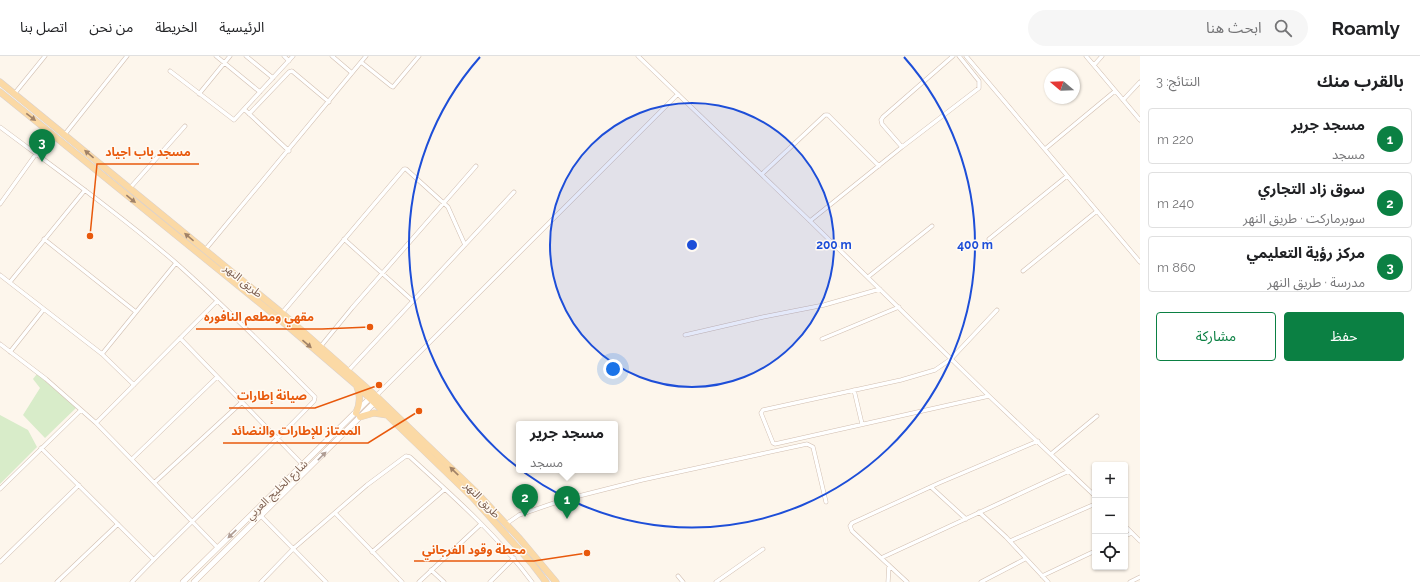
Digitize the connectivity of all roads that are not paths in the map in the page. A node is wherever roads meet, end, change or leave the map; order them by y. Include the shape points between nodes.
1 (45, 56) edge
2 (127, 56) edge
3 (216, 56) edge
4 (230, 56) edge
5 (246, 56) edge
6 (284, 56) edge
7 (293, 56) edge
8 (332, 56) edge
9 (366, 56) edge
10 (419, 56) edge
11 (638, 56) edge
12 (953, 56) edge
13 (959, 56) edge
14 (966, 56) edge
15 (1086, 56) edge
16 (1102, 56) edge
17 (289, 60) junction
18 (361, 62) junction
19 (224, 63) junction
20 (1094, 65) junction
21 (170, 71) dead end
22 (352, 73) junction
23 (273, 78) junction
24 (0, 82) edge
25 (1140, 82) edge
26 (6, 86) junction
27 (1115, 91) junction
28 (260, 92) junction
29 (0, 93) edge
30 (15, 93) junction
31 (199, 94) junction
32 (678, 94) junction
33 (1123, 100) junction
34 (329, 102) junction
35 (244, 109) junction
36 (249, 114) junction
37 (1140, 120) edge
38 (185, 126) dead end
39 (0, 127) edge
40 (51, 133) junction
41 (65, 134) junction
42 (902, 147) junction
43 (1045, 149) junction
44 (288, 151) junction
45 (36, 154) junction
46 (476, 166) dead end
47 (879, 166) junction
48 (762, 174) junction
49 (1067, 176) junction
50 (130, 188) junction
51 (85, 190) junction
52 (514, 192) dead end
53 (0, 195) edge
54 (4, 198) junction
55 (443, 203) junction
56 (0, 204) edge
57 (1097, 211) junction
58 (810, 221) junction
59 (932, 226) dead end
60 (44, 239) junction
61 (344, 239) junction
62 (989, 239) dead end
63 (465, 245) junction
64 (205, 250) junction
65 (1140, 262) edge
66 (176, 263) junction
67 (1022, 271) dead end
68 (382, 273) junction
69 (0, 275) edge
70 (868, 277) junction
71 (10, 282) junction
72 (880, 289) junction
73 (218, 301) junction
74 (413, 301) junction
75 (898, 307) junction
76 (44, 309) junction
77 (997, 310) dead end
78 (136, 312) junction
79 (282, 312) junction
80 (685, 335) dead end
81 (180, 338) junction
82 (822, 340) dead end
83 (0, 344) edge
84 (321, 346) junction
85 (10, 352) junction
86 (102, 354) junction
87 (951, 359) junction
88 (348, 371) junction
89 (217, 377) junction
90 (355, 384) junction
91 (134, 385) junction
92 (854, 390) junction
93 (376, 396) junction
94 (989, 396) junction
95 (372, 400) junction
96 (242, 402) junction
97 (81, 410) junction
98 (358, 415) junction
99 (388, 416) junction
100 (1097, 416) dead end
101 (96, 423) junction
102 (862, 424) junction
103 (278, 439) junction
104 (1038, 441) junction
105 (41, 448) junction
106 (1051, 454) junction
107 (132, 459) junction
108 (303, 465) junction
109 (1069, 471) junction
110 (155, 482) junction
111 (79, 485) junction
112 (931, 487) junction
113 (0, 489) edge
114 (445, 489) junction
115 (1092, 493) edge
116 (826, 502) dead end
117 (1092, 505) edge
118 (979, 512) junction
119 (335, 513) junction
120 (261, 516) junction
121 (966, 519) junction
122 (193, 522) junction
123 (118, 524) junction
124 (481, 524) junction
125 (506, 524) junction
126 (1128, 529) edge
127 (1132, 533) junction
128 (1128, 535) edge
129 (1010, 541) junction
130 (1140, 541) edge
131 (218, 548) junction
132 (294, 548) junction
133 (763, 549) dead end
134 (372, 552) junction
135 (1092, 552) edge
136 (514, 558) junction
137 (881, 558) junction
138 (1026, 558) junction
139 (153, 559) junction
140 (0, 562) edge
141 (889, 565) junction
142 (431, 570) junction
143 (678, 576) dead end
144 (1042, 576) junction
145 (1140, 577) edge
146 (57, 582) edge
147 (132, 582) edge
148 (183, 582) edge
149 (194, 582) edge
150 (261, 582) edge
151 (326, 582) edge
152 (402, 582) edge
153 (419, 582) edge
154 (444, 582) edge
155 (490, 582) edge
156 (532, 582) edge
157 (546, 582) edge
158 (556, 582) edge
159 (683, 582) edge
160 (716, 582) edge
161 (888, 582) edge
162 (907, 582) edge
163 (981, 582) edge
164 (1048, 582) edge
165 (1130, 582) edge

1 - 30 street
2 - 41 street
3 - 19 street
4 - 19 street
5 - 23 street
6 - 17 street
7 - 17 street
8 - 22 street
9 - 18 street
10 - 18 street via 393,87
11 - 32 street
12 - 42 street via 881,120
13 - 42 street via 979,81 979,88
14 - 43 street
15 - 20 street
16 - 20 street
17 - 23 street
18 - 22 street
19 - 28 street
19 - 31 street
20 - 27 street
21 - 31 street
22 - 34 street
23 - 28 street
24 - 26 main road, طريق النهر
25 - 33 street
26 - 29 main road
26 - 30 main road, طريق النهر
27 - 33 street
27 - 43 street
28 - 35 street
29 -> 40 main road, طريق النهر
30 - 41 main road, طريق النهر
31 - 35 street via 234,120
32 - 48 street
32 - 93 street
33 - 37 street
34 - 36 street via 292,71
34 - 44 street
35 - 36 street
36 - 44 street
38 - 50 street
39 - 45 street
40 - 45 street
40 -> 90 main road, طريق النهر via 277,317
50 -> 41 main road, طريق النهر
42 - 47 street
43 - 49 street
44 - 64 street
45 - 51 street
45 - 54 street
46 - 55 street
47 - 48 street via 828,115 825,115
47 - 58 street
48 - 58 street
49 - 57 street
49 - 62 street
64 -> 50 main road, طريق النهر
51 - 60 street
51 - 66 street
52 - 63 street
53 - 54 street
54 - 56 street
55 - 61 street via 404,168
55 - 63 street via 449,209
55 - 68 street
57 - 65 street
57 - 67 street
58 - 70 street
59 - 70 street
60 - 71 street
60 - 78 street
61 - 68 street
61 - 79 street
63 - 74 street
64 - 79 main road, طريق النهر
66 - 73 street
66 - 78 street
68 - 74 street
68 - 84 street
69 - 71 street
70 - 72 street
71 - 76 street
72 - 75 street
72 - 80 street
73 - 81 street
73 - 103 street via 315,397 314,402
74 - 88 street
75 - 82 street
75 - 87 street
76 - 85 street
76 - 86 street
77 - 87 street
78 - 86 street
79 - 84 main road, طريق النهر
81 - 89 street
81 - 91 street
83 - 85 street
84 - 88 main road, طريق النهر
85 - 97 street
86 - 91 street
87 - 92 street via 925,374
87 - 94 street
88 - 93 main road, طريق النهر
89 - 96 street
89 - 107 street
90 - 95 main road, طريق النهر
90 - 98 main road via 360,398
91 - 101 street
92 - 102 street
92 - 102 street via 763,410 761,413 773,444
125 -> 93 main road, طريق النهر
94 - 102 street
94 - 104 street
95 - 98 main road, شارع الخليج العربي
95 - 99 main road, طريق النهر
96 - 103 street
96 - 110 street
97 - 101 street
97 - 105 street
98 - 99 main road via 374,413
98 - 108 main road, شارع الخليج العربي
120 -> 98 main road, شارع الخليج العربي
99 - 157 main road, طريق النهر via 472,498
100 - 106 street
101 - 107 street
103 - 108 street
103 - 122 street
104 - 106 street
104 - 112 street
105 - 111 street
105 - 113 street
106 - 109 street
107 - 110 street
108 -> 131 main road, شارع الخليج العربي
109 - 115 street
109 - 118 street
110 - 122 street
111 - 123 street
111 - 140 street
112 - 121 street
112 - 137 street via 852,523 852,531
114 - 119 street via 406,456
114 - 124 street
114 - 134 street
116 - 125 street via 813,447 807,444 562,500 519,514
117 - 129 street
118 - 121 street
118 - 129 street
119 - 132 street
119 - 134 street
120 - 132 street
120 - 149 main road, شارع الخليج العربي
121 - 137 street
122 - 131 street
122 - 139 street
123 - 139 street
123 - 146 street
124 - 136 street
124 - 142 street
125 - 158 main road, طريق النهر
126 - 127 street
127 - 128 street
127 - 130 street
129 - 138 street
131 - 148 main road, شارع الخليج العربي
132 - 150 street
132 - 151 street
133 - 160 street
134 - 152 street
135 - 144 street
136 - 155 street
136 - 156 street
137 - 141 street
138 - 144 street
138 - 163 street
139 - 147 street
141 - 161 street
141 - 162 street
142 - 153 street
142 - 154 street
143 - 159 street
144 - 164 street
145 - 165 street

